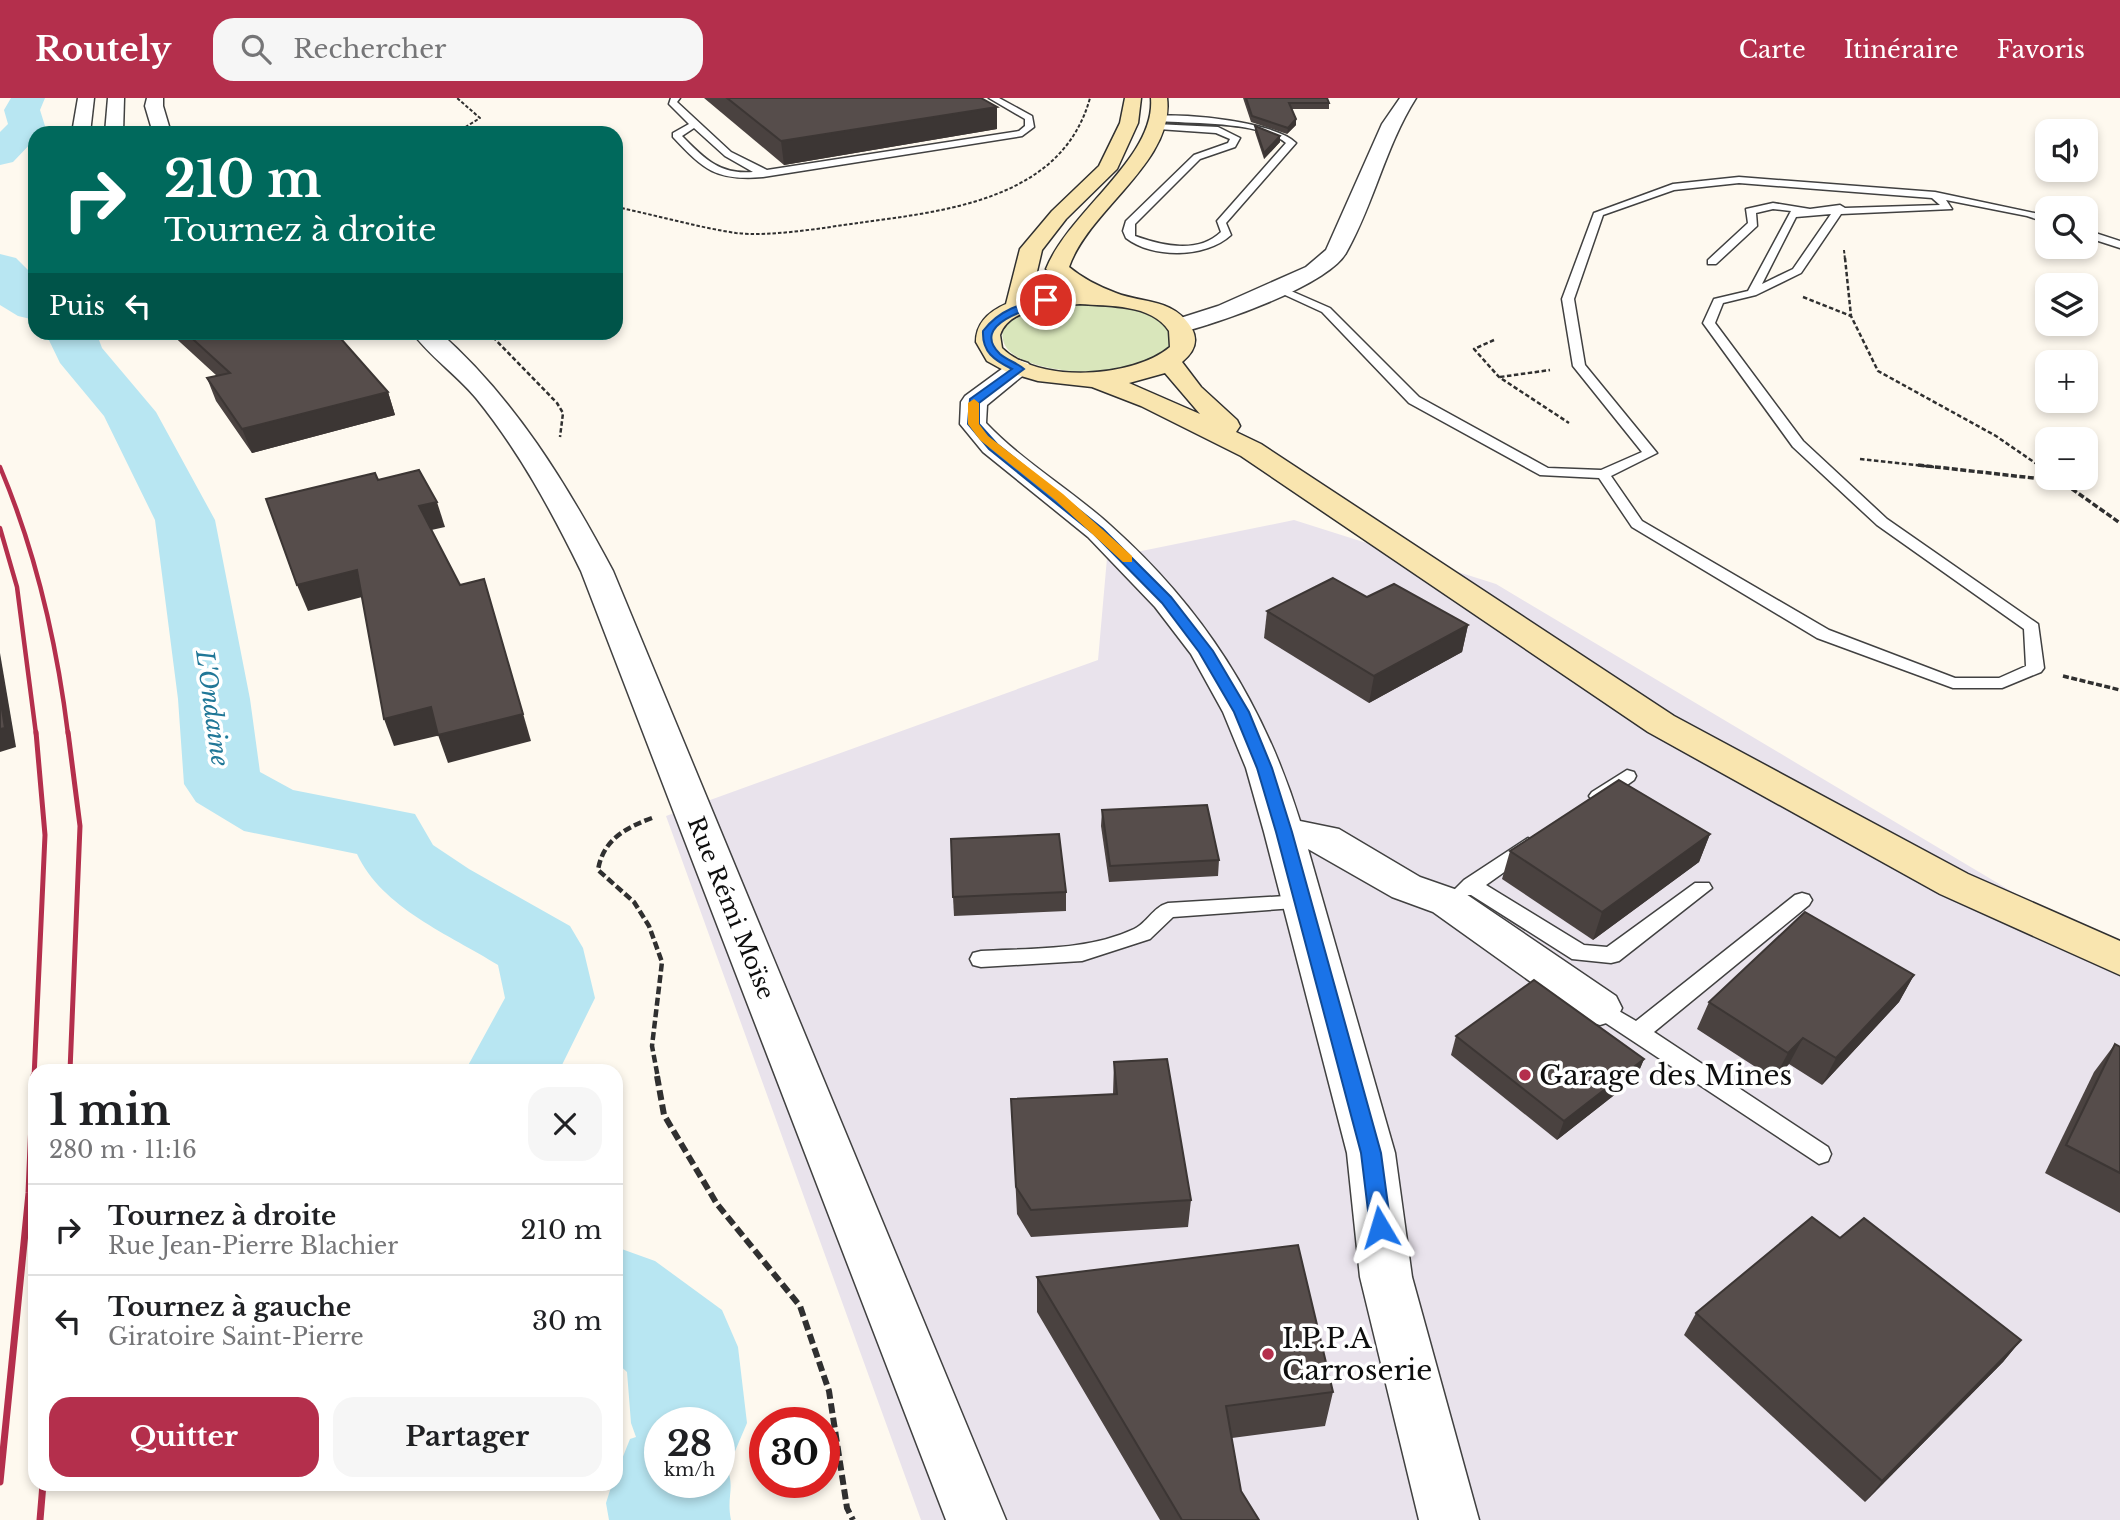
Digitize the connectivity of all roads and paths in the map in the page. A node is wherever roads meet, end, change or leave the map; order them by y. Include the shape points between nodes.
1 (86, 98) edge
2 (116, 98) edge
3 (155, 98) edge
4 (457, 98) edge
5 (676, 98) edge
6 (993, 98) edge
7 (1090, 98) edge
8 (1133, 98) edge
9 (1408, 98) edge
10 (1159, 114) edge
11 (695, 124) junction
12 (82, 126) edge
13 (114, 126) edge
14 (160, 126) edge
15 (467, 126) edge
16 (768, 173) junction
17 (1935, 195) junction
18 (623, 208) edge
19 (1840, 208) junction
20 (1813, 212) junction
21 (2035, 215) edge
22 (2098, 238) edge
23 (2120, 246) edge
24 (1712, 262) dead end
25 (1267, 293) junction
26 (1752, 293) junction
27 (1114, 299) junction
28 (1017, 308) junction
29 (1171, 320) junction
30 (432, 340) edge
31 (496, 340) edge
32 (1494, 340) dead end
33 (1169, 361) junction
34 (1579, 366) junction
35 (1019, 369) junction
36 (1499, 377) junction
37 (1094, 379) junction
38 (1569, 423) dead end
39 (1798, 444) junction
40 (559, 449) dead end
41 (1251, 450) junction
42 (2035, 463) edge
43 (1602, 474) junction
44 (2035, 477) edge
45 (2074, 490) edge
46 (2120, 523) edge
47 (2035, 668) junction
48 (2120, 690) edge
49 (1627, 776) dead end
50 (690, 805) junction
51 (1582, 807) edge
52 (1549, 831) edge
53 (1284, 832) junction
54 (1702, 888) dead end
55 (1460, 894) junction
56 (1802, 900) dead end
57 (1302, 902) junction
58 (981, 959) dead end
59 (2120, 959) edge
60 (1600, 1008) joint
61 (1637, 1033) junction
62 (1819, 1154) dead end
63 (853, 1520) edge
64 (976, 1520) edge
65 (1448, 1520) edge

1 - 12 street
2 - 13 street
3 - 14 street
4 - 15 path via 480,118
5 - 11 lane via 671,102
6 - 16 lane via 1029,118 1030,127 1022,133
7 - 18 path via 1083,123 1056,154 1009,190 981,202 816,229 738,233
8 - 28 main road via 1129,123 1107,169 1031,249
9 - 25 street via 1391,124 1335,253 1314,272
10 - 10 lane via 1235,138 1232,145 1197,157 1130,223 1131,238 1157,247 1195,248 1222,240 1227,233 1221,223 1291,143 1285,136 1259,129
10 - 27 main road via 1110,195 1061,250 1057,269 1073,282
11 - 16 lane via 734,158
11 - 16 lane via 676,135 714,173 740,177
17 - 19 lane via 1948,207 1910,211
17 - 21 lane
17 - 34 lane via 1739,180 1673,187 1599,213 1568,299
19 - 20 lane
19 - 26 lane via 1797,271
19 - 42 path via 1852,316 1878,371 1996,436
20 - 24 lane via 1773,206 1750,211 1753,224
20 - 26 lane via 1792,214
22 - 23 lane
25 - 29 street via 1226,311
25 - 43 lane via 1326,310 1414,400 1545,472
26 - 39 lane via 1718,301 1709,323
27 - 28 main road via 1046,300
27 - 29 main road
28 - 35 main road via 998,318 988,331 988,344 998,358
29 - 33 main road via 1184,338 1181,350
30 - 50 street, Rue Rémi Moïse via 476,381 523,439 560,496 597,571
31 - 40 path via 563,413
32 - 36 path via 1474,348
33 - 37 main road via 1123,376
33 - 41 main road via 1192,392
34 - 36 path
34 - 43 lane via 1650,453
35 - 37 main road
35 - 53 street via 974,402 973,424 1124,556 1206,651 1241,712 1265,768
36 - 38 path
37 - 41 main road via 1150,400
39 - 44 path via 1876,463
39 - 47 lane via 1882,522 2032,626
41 - 59 main road via 1661,724 1954,884
43 - 47 lane via 1637,524 1823,634 1953,684 2002,683
45 - 46 path
47 - 48 path
49 - 51 lane
50 - 63 path via 647,819 606,843 598,870 634,902 662,962 652,1046 664,1115 717,1204 800,1306 829,1391 847,1508
50 - 64 street, Rue Rémi Moïse
52 - 55 lane
53 - 55 street via 1325,838 1406,887
53 - 57 street
54 - 55 lane via 1611,955 1580,953
55 - 60 street
56 - 61 lane
57 - 58 lane via 1168,910 1143,934 1082,953
57 - 65 street via 1371,1153 1386,1277
60 - 61 lane
61 - 62 lane

